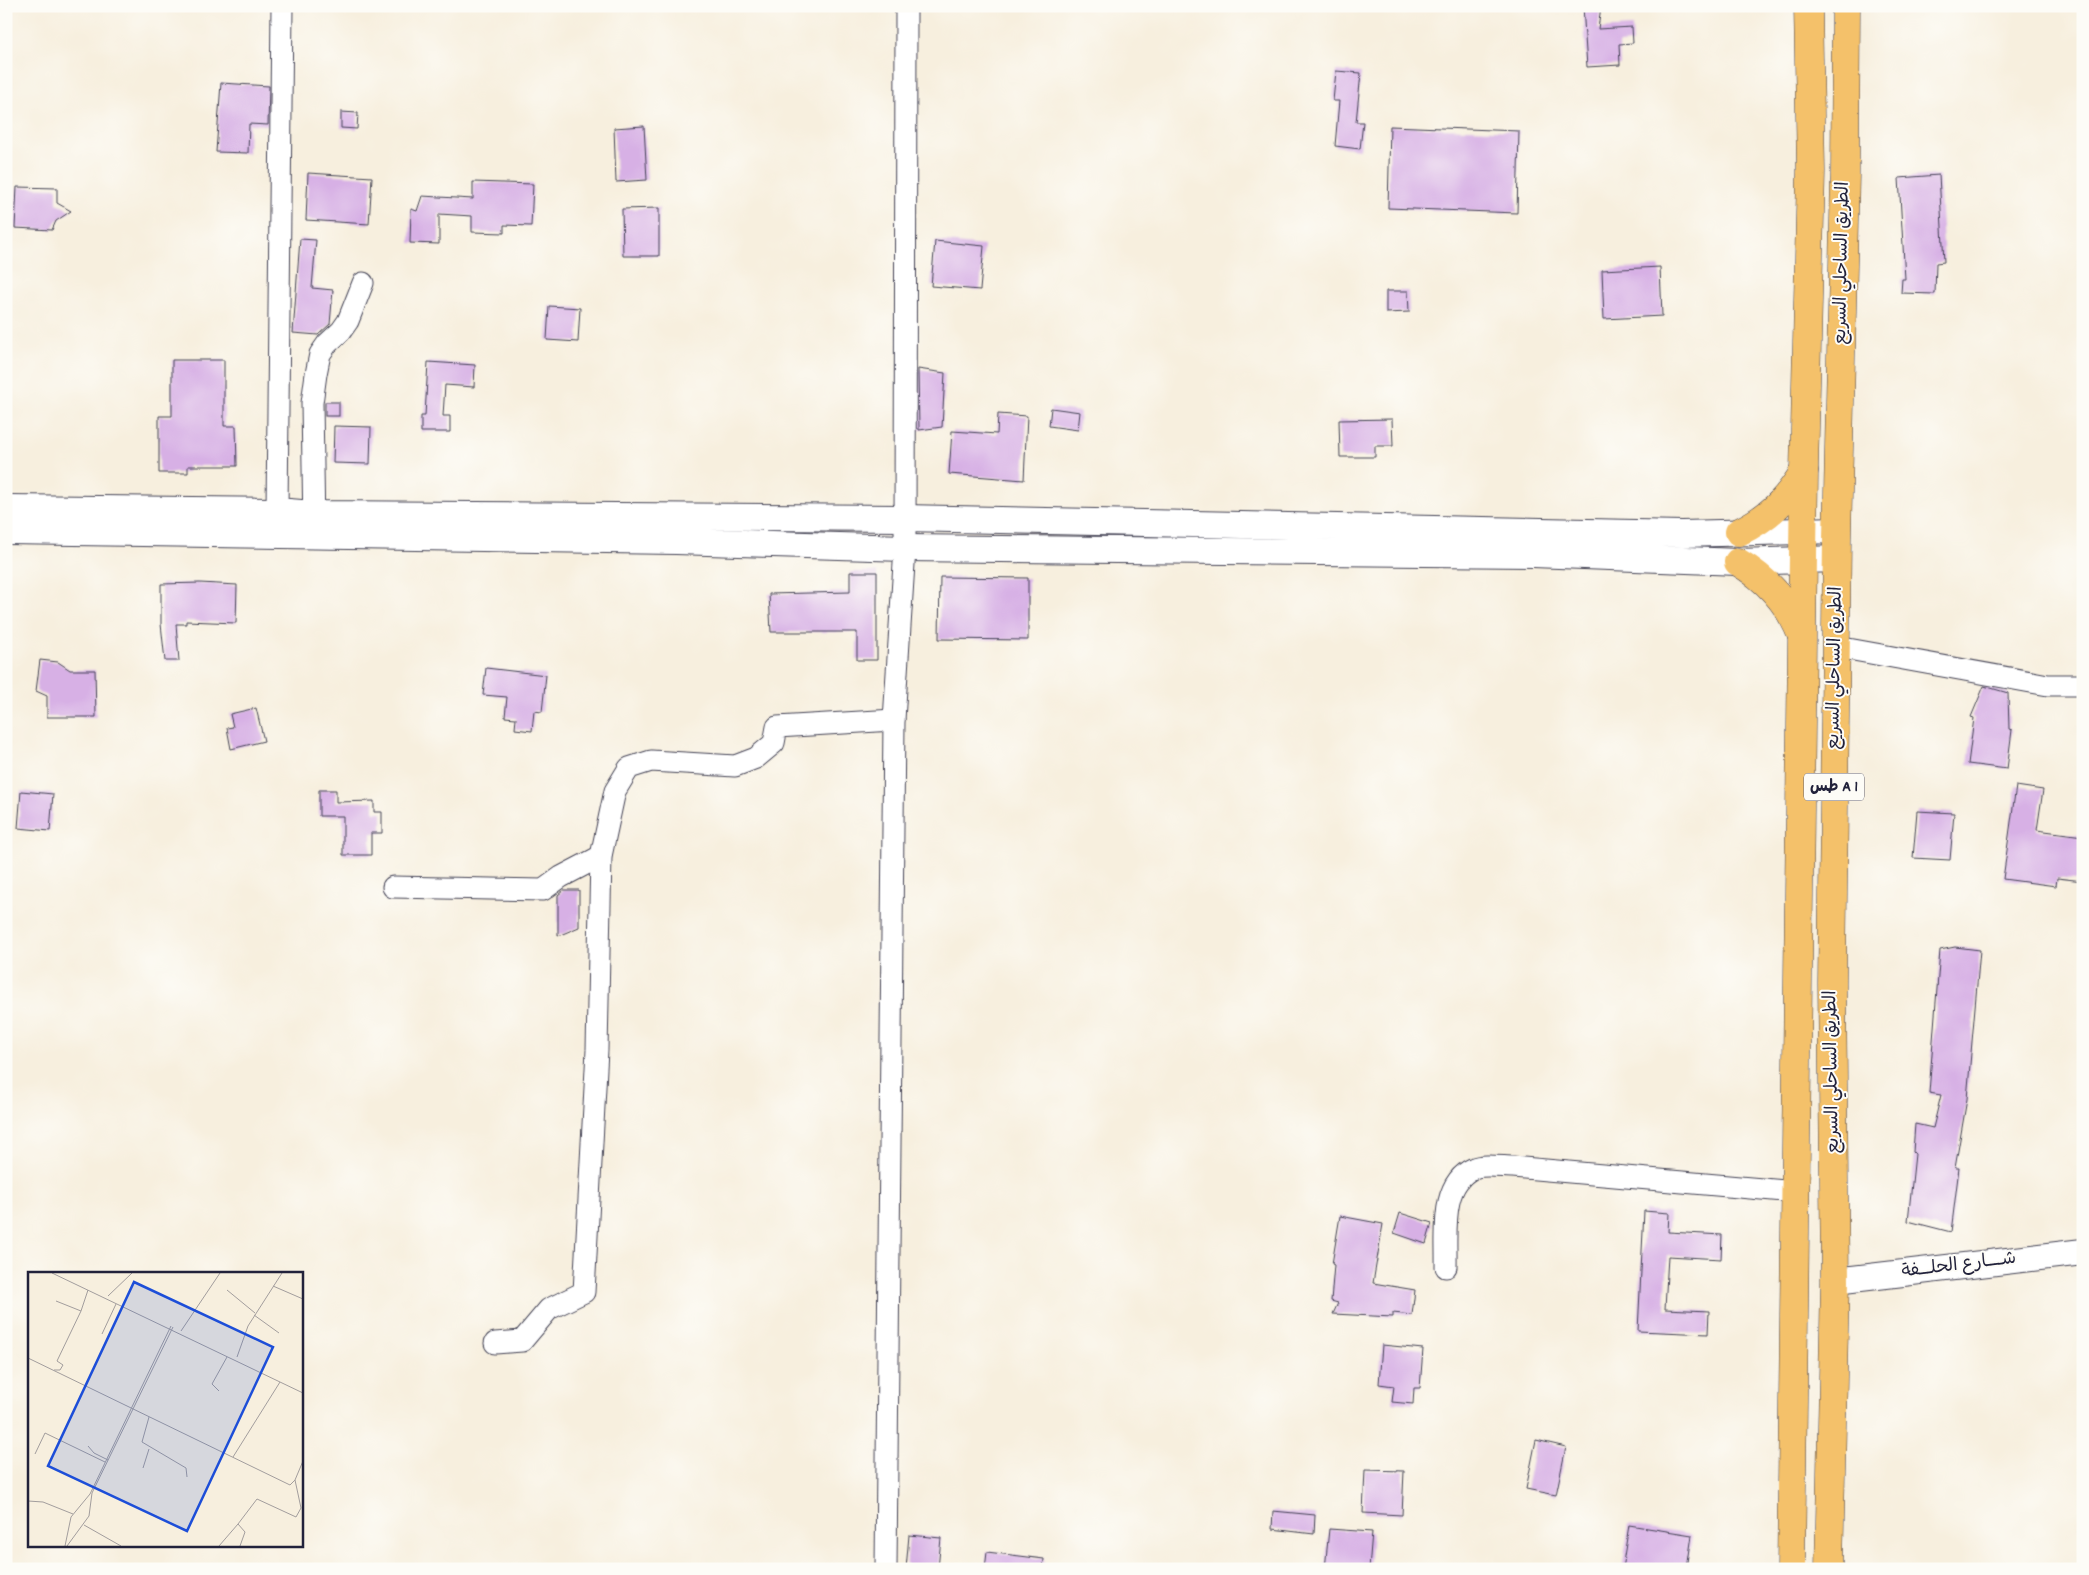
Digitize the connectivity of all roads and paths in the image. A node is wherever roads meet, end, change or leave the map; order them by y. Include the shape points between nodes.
1 (282, 6) edge
2 (906, 6) edge
3 (1808, 6) edge
4 (1846, 6) edge
5 (362, 283) dead end
6 (1804, 472) junction
7 (6, 508) edge
8 (277, 511) junction
9 (904, 518) junction
10 (92, 521) junction
11 (1094, 522) junction
12 (314, 525) junction
13 (659, 529) junction
14 (1837, 530) junction
15 (6, 531) edge
16 (1739, 532) junction
17 (1803, 532) junction
18 (1534, 542) junction
19 (905, 548) junction
20 (1095, 550) junction
21 (1837, 559) junction
22 (1803, 560) junction
23 (1738, 562) junction
24 (1802, 637) junction
25 (1837, 647) junction
26 (2083, 685) edge
27 (894, 720) junction
28 (600, 856) junction
29 (393, 887) dead end
30 (1796, 1192) junction
31 (2083, 1252) edge
32 (1446, 1266) dead end
33 (1835, 1281) junction
34 (495, 1343) dead end
35 (886, 1569) edge
36 (1791, 1569) edge
37 (1829, 1569) edge

1 - 8 street
2 - 9 street
3 - 6 highway, الطريق الساحلي السريع / طس A 1 via 1811,172
4 - 14 highway, الطريق الساحلي السريع / طس A 1
5 - 12 street via 348,321 320,354 316,374 312,403
6 - 16 highway via 1783,502 1770,514
6 - 17 highway, الطريق الساحلي السريع / طس A 1
7 - 10 street
8 - 10 street
8 - 12 street
9 - 11 street
9 - 13 street
9 - 19 street
10 - 12 street
10 - 15 street
11 - 18 street
11 - 20 street
12 - 13 street
13 - 19 street
14 - 17 street
14 - 21 highway, الطريق الساحلي السريع / طس A 1
16 - 17 street
16 - 18 street
17 - 22 highway, الطريق الساحلي السريع / طس A 1
18 - 20 street
18 - 23 street
19 - 20 street
19 - 27 street
21 - 22 street
21 - 25 highway, الطريق الساحلي السريع / طس A 1
22 - 23 street
22 - 24 highway, الطريق الساحلي السريع / طس A 1
23 - 24 highway via 1777,593
24 - 30 highway, الطريق الساحلي السريع / طس A 1
25 - 26 street via 2048,685
25 - 33 highway, الطريق الساحلي السريع / طس A 1 via 1832,983
27 - 28 street via 777,726 774,744 756,758 736,766 651,761 629,768 616,791
27 - 35 street
28 - 29 street via 543,890
28 - 34 street via 597,1050 584,1292 549,1309 522,1341
30 - 32 street via 1513,1167 1476,1167 1459,1178 1448,1200
30 - 36 highway, الطريق الساحلي السريع / طس A 1
31 - 33 street, شــــارع الحلـــفة
33 - 37 highway, الطريق الساحلي السريع / طس A 1

